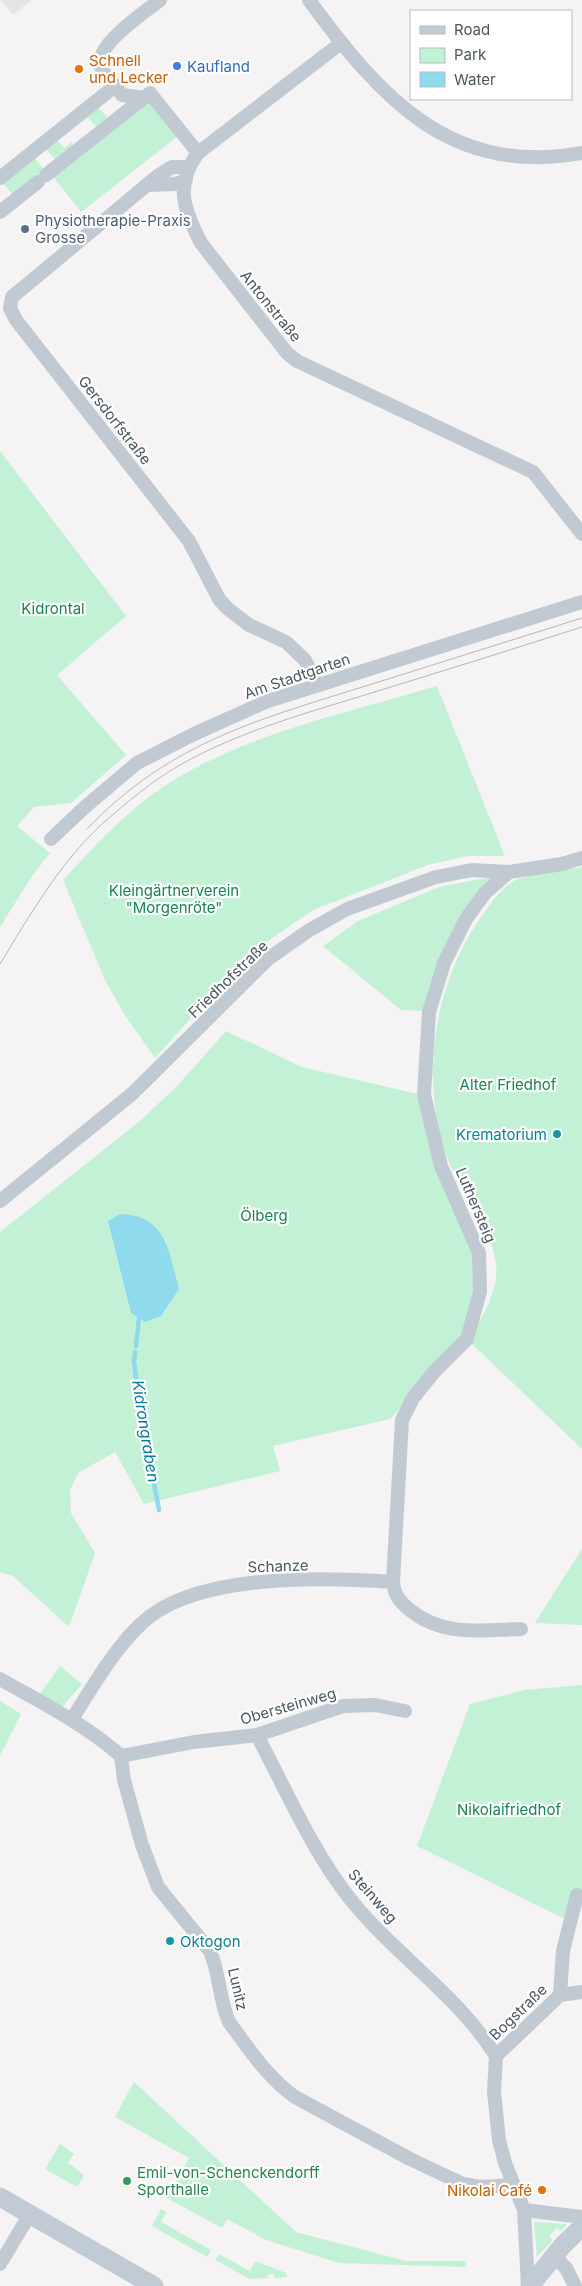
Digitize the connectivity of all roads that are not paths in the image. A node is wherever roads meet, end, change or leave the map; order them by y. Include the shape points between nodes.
1 (160, 0) edge
2 (309, 0) edge
3 (341, 43) junction
4 (115, 86) junction
5 (144, 98) junction
6 (198, 153) junction
7 (582, 153) edge
8 (186, 174) junction
9 (0, 178) edge
10 (0, 212) edge
11 (582, 534) edge
12 (582, 602) edge
13 (317, 685) junction
14 (52, 838) dead end
15 (582, 858) edge
16 (509, 872) junction
17 (0, 1201) edge
18 (393, 1582) junction
19 (522, 1629) dead end
20 (0, 1679) edge
21 (405, 1711) dead end
22 (72, 1719) junction
23 (257, 1735) junction
24 (121, 1756) junction
25 (577, 1895) dead end
26 (582, 1992) edge
27 (560, 1995) junction
28 (496, 2056) junction
29 (513, 2185) junction
30 (0, 2197) edge
31 (524, 2210) junction
32 (30, 2214) junction
33 (582, 2217) edge
34 (582, 2227) edge
35 (554, 2256) junction
36 (0, 2264) edge
37 (154, 2286) edge
38 (529, 2286) edge
39 (575, 2286) edge

1 - 4 street via 110,40 100,57 100,66
2 - 3 street
3 - 6 street
3 - 7 street via 388,94 417,118 450,138 488,153 510,157 530,159
4 - 5 street via 122,95
4 - 9 street
5 - 6 street via 150,93
5 - 10 street
6 - 8 street
8 - 11 street, Antonstraße via 185,209 201,243 287,353 297,361 533,472
8 - 13 street, Gersdorfstraße via 172,167 147,185 12,297 10,308 16,320 189,541 220,599 237,617 286,642 305,660
12 - 13 street, Am Stadtgarten
13 - 14 street, Am Stadtgarten via 264,702 137,763
15 - 16 street, Friedhofstraße
16 - 17 street, Friedhofstraße via 472,870 436,877 347,909 308,931 268,959 132,1094
16 - 18 street, Luthersteig via 485,892 466,920 444,963 429,1012 424,1095 441,1166 479,1252 480,1292 466,1339 413,1398 402,1420
18 - 19 street via 398,1599 433,1625 458,1631
18 - 22 street, Schanze via 248,1582 189,1595 167,1605 140,1624
20 - 22 street
21 - 23 street, Obersteinweg via 375,1705 343,1706
22 - 24 street
23 - 24 street, Obersteinweg via 194,1742
23 - 28 street, Steinweg via 315,1845 350,1899 480,2030
24 - 29 street, Lunitz via 124,1780 142,1845 158,1886 210,1952 229,2022 267,2073 295,2097 463,2184 481,2187
25 - 27 street, Bogstraße via 563,1951
26 - 27 street
27 - 28 street, Bogstraße
28 - 29 street, Bogstraße via 494,2092 498,2140
29 - 31 street, Bogstraße
30 - 32 street
31 - 33 street
31 - 38 street
32 - 36 street
32 - 37 street
34 - 35 street
35 - 38 street
35 - 39 street via 566,2268

